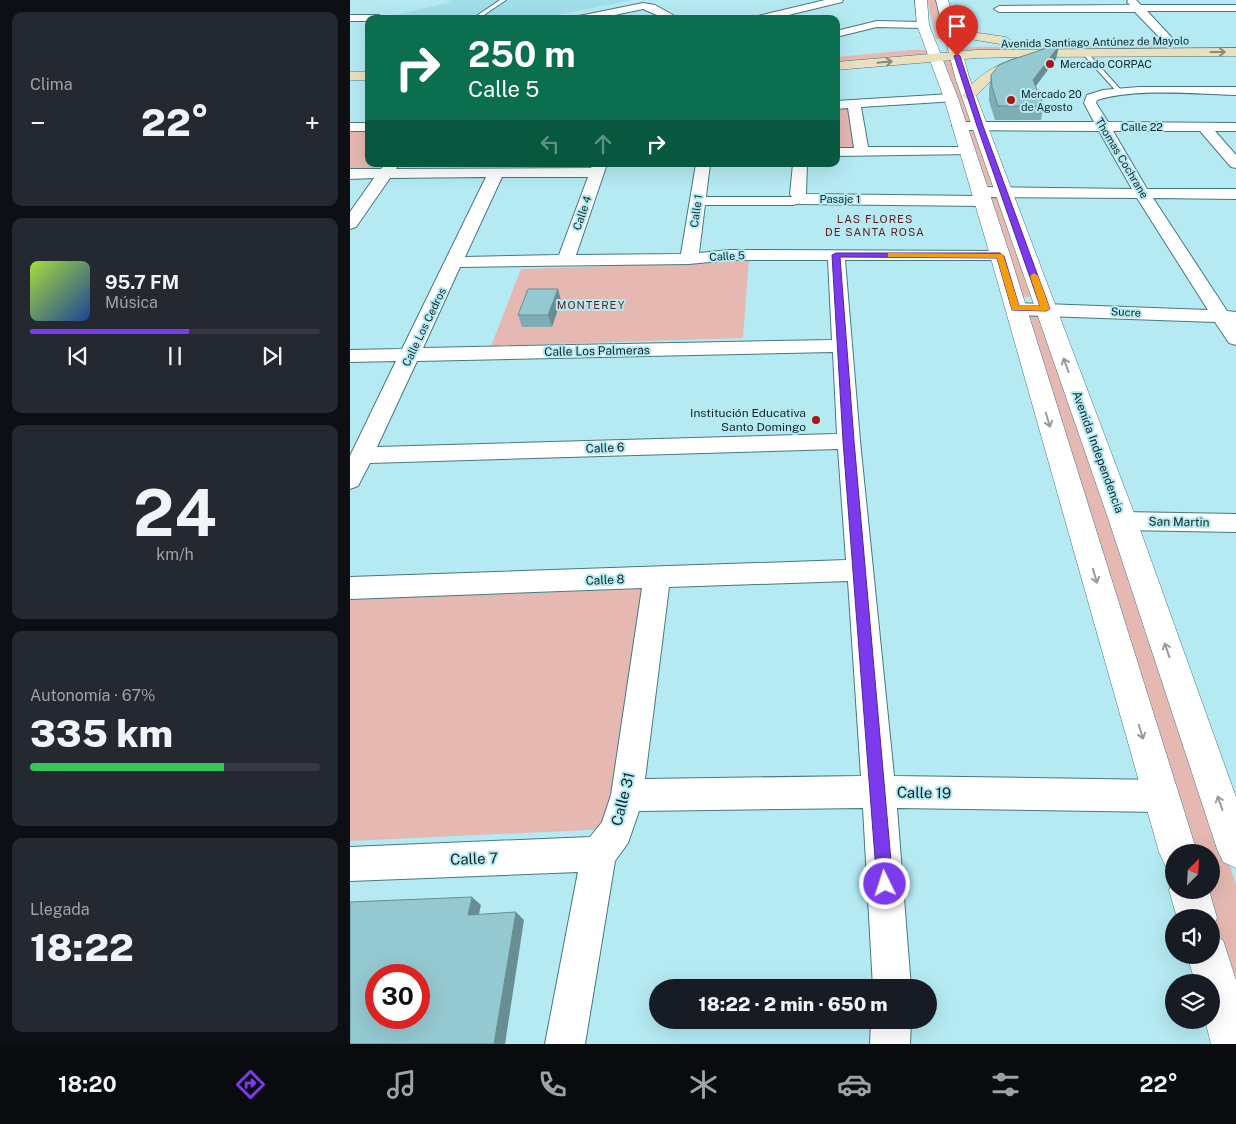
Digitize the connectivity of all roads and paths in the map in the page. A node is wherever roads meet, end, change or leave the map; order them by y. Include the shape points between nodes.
1 (503, 0) edge
2 (921, 0) edge
3 (942, 0) edge
4 (1130, 0) edge
5 (1221, 0) edge
6 (832, 1) edge
7 (776, 4) dead end
8 (362, 6) dead end
9 (808, 8) junction
10 (1192, 8) junction
11 (1236, 8) edge
12 (999, 9) dead end
13 (1138, 9) junction
14 (793, 11) junction
15 (480, 15) edge
16 (614, 15) edge
17 (667, 15) edge
18 (776, 15) edge
19 (822, 15) dead end
20 (350, 17) edge
21 (365, 18) edge
22 (948, 23) junction
23 (840, 24) edge
24 (923, 25) junction
25 (854, 30) junction
26 (840, 33) edge
27 (1169, 41) junction
28 (1236, 41) edge
29 (1028, 43) junction
30 (944, 50) junction
31 (1057, 52) junction
32 (1084, 52) junction
33 (1236, 52) edge
34 (840, 55) edge
35 (840, 65) edge
36 (365, 77) edge
37 (351, 79) edge
38 (365, 85) edge
39 (1236, 91) edge
40 (1119, 92) junction
41 (960, 97) junction
42 (854, 103) junction
43 (840, 105) edge
44 (969, 126) junction
45 (350, 127) edge
46 (365, 127) edge
47 (1103, 127) junction
48 (1204, 127) junction
49 (1236, 127) edge
50 (966, 151) junction
51 (840, 152) edge
52 (862, 152) junction
53 (1236, 164) edge
54 (703, 167) edge
55 (800, 167) edge
56 (389, 168) edge
57 (598, 168) edge
58 (496, 173) junction
59 (350, 174) edge
60 (1142, 193) junction
61 (1236, 194) edge
62 (989, 195) junction
63 (801, 200) junction
64 (698, 201) junction
65 (350, 224) edge
66 (836, 255) junction
67 (1000, 256) junction
68 (689, 259) junction
69 (455, 262) junction
70 (565, 262) junction
71 (1015, 309) junction
72 (1046, 309) junction
73 (1229, 317) edge
74 (1236, 340) edge
75 (843, 346) junction
76 (410, 355) junction
77 (350, 356) edge
78 (849, 441) junction
79 (362, 456) junction
80 (350, 480) edge
81 (1123, 521) junction
82 (1236, 523) edge
83 (861, 570) junction
84 (657, 578) junction
85 (350, 588) edge
86 (879, 792) junction
87 (627, 795) junction
88 (1160, 796) junction
89 (1175, 844) edge
90 (1236, 849) edge
91 (599, 854) junction
92 (350, 864) edge
93 (1211, 964) edge
94 (891, 979) edge
95 (890, 1029) edge
96 (565, 1044) edge
97 (890, 1044) edge
98 (1233, 1044) edge

1 - 15 lane
2 - 24 street
3 - 22 street
4 - 13 street
5 - 10 street
6 - 9 street
7 - 14 street
8 - 20 street
9 - 14 street
9 - 19 street
10 - 11 street
10 - 13 street
12 - 13 street
13 - 27 street
14 - 18 street
16 - 17 street via 643,6
20 - 21 street
22 - 29 main road via 968,35
22 - 30 street
23 - 25 street
24 - 25 street via 877,24
24 - 30 street
25 - 26 street
27 - 28 main road, Avenida Santiago Antúnez de Mayolo
27 - 29 main road, Avenida Santiago Antúnez de Mayolo
29 - 30 main road, Avenida Santiago Antúnez de Mayolo
30 - 31 main road, Avenida Santiago Antúnez de Mayolo
30 - 34 main road
35 -> 30 main road
30 - 41 street, Avenida Independencia
31 - 32 main road, Avenida Santiago Antúnez de Mayolo
31 - 41 main road via 1016,62
32 -> 33 main road, Avenida Santiago Antúnez de Mayolo
32 - 40 lane
36 - 37 main road
37 - 38 main road
39 - 40 street, Thomas Cochrane
40 - 47 street, Thomas Cochrane via 1097,94 1092,98 1090,103
41 - 42 street
41 - 44 street, Avenida Independencia
42 - 43 street
42 - 52 street
44 - 47 street, Calle 22
44 - 50 street, Avenida Independencia
44 - 62 street, Avenida Independencia
45 - 46 street
47 - 48 street, Calle 22
47 - 60 street, Thomas Cochrane
48 - 49 street, Calle 22
48 - 53 street
50 - 52 street
50 - 62 street, Avenida Independencia
51 - 52 street
54 - 64 street, Calle 1
55 - 63 street via 798,194
56 - 58 street
56 - 59 street
56 - 65 street
57 - 58 street
57 - 70 street, Calle 4
58 - 69 street, Calle Los Cedros
60 - 61 street, Pasaje 1
60 - 62 street, Pasaje 1
60 - 73 street, Thomas Cochrane
62 - 63 street, Pasaje 1
62 - 67 street, Avenida Independencia
62 - 72 street, Avenida Independencia
63 - 64 street, Pasaje 1
64 - 68 street, Calle 1
66 - 67 street, Calle 5
66 - 68 street, Calle 5 via 730,255
66 - 75 street
67 - 71 street, Avenida Independencia
68 - 70 street, Calle 5
69 - 70 street, Calle 5
69 - 76 street, Calle Los Cedros
71 - 72 street, Sucre
71 -> 88 street, Avenida Independencia
72 - 73 street, Sucre
81 -> 72 street, Avenida Independencia
73 - 74 street, Thomas Cochrane
75 - 76 street, Calle Los Palmeras
75 - 78 street
76 - 77 street, Calle Los Palmeras
76 - 79 street, Calle Los Cedros
78 - 79 street, Calle 6
78 - 83 street
79 - 80 street, Calle Los Cedros
81 - 82 street, San Martin
90 -> 81 street, Avenida Independencia
83 - 84 street, Calle 8
83 - 86 street
84 - 85 street, Calle 8
84 - 87 street, Calle 31
86 - 87 street, Calle 19
86 - 88 street, Calle 19
86 - 94 street
87 - 91 street, Calle 31 via 616,831
88 - 89 street, Avenida Independencia
91 - 92 street, Calle 7
91 - 96 street, Calle 31
93 - 98 street
95 - 97 street

